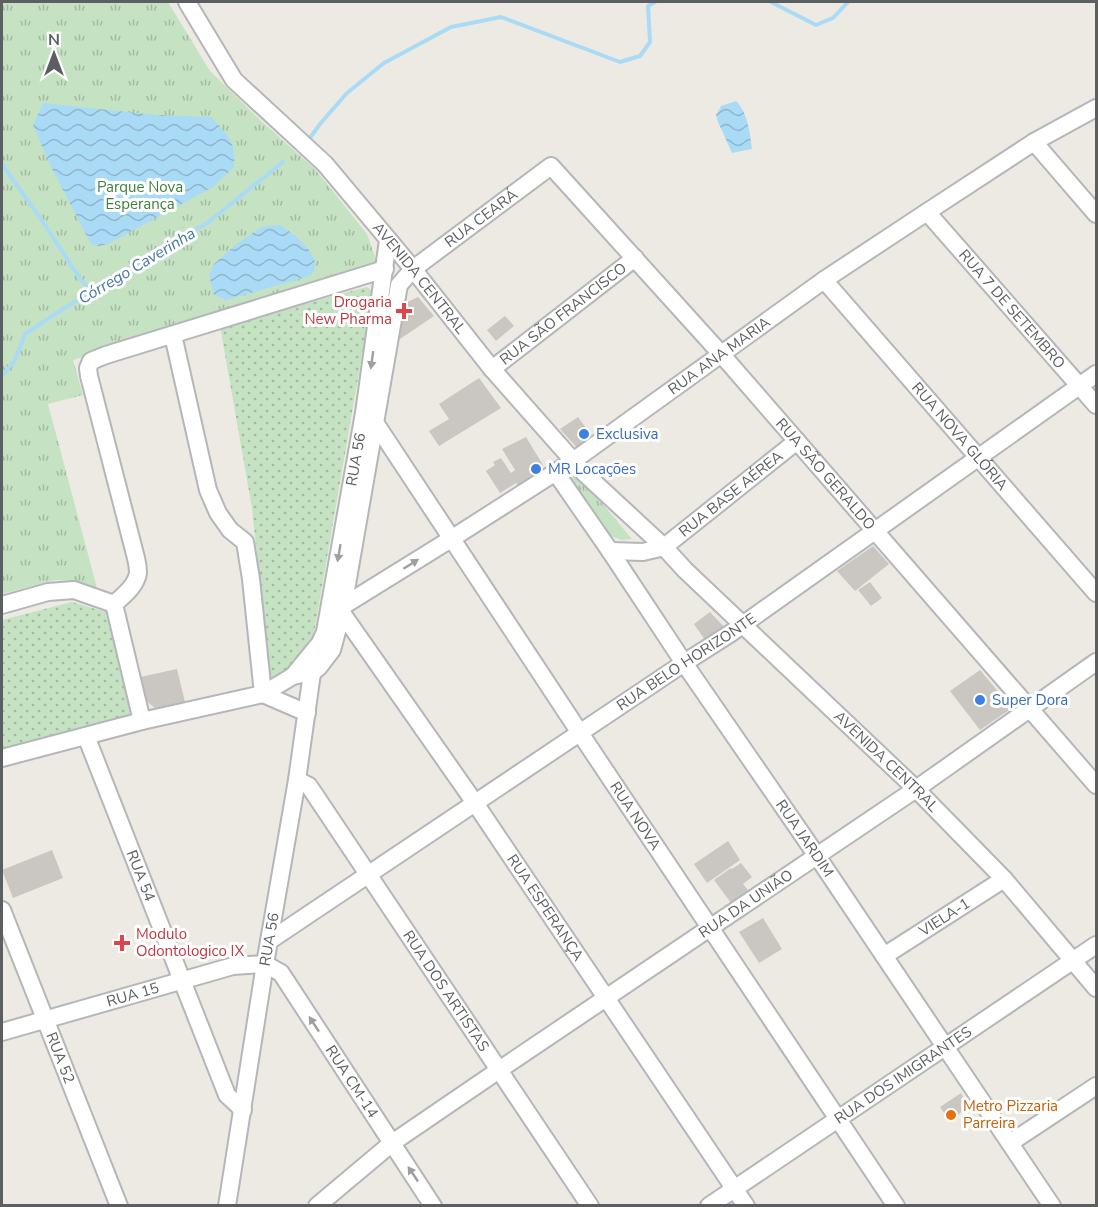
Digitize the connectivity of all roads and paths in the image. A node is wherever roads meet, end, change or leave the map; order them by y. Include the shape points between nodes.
1 (187, 2) edge
2 (1096, 108) edge
3 (1034, 142) junction
4 (551, 166) joint
5 (927, 212) junction
6 (1096, 214) edge
7 (388, 240) junction
8 (635, 258) junction
9 (385, 269) junction
10 (412, 269) junction
11 (824, 280) junction
12 (173, 335) junction
13 (722, 355) junction
14 (492, 369) junction
15 (1096, 374) edge
16 (1079, 386) junction
17 (1096, 405) edge
18 (376, 424) junction
19 (797, 441) junction
20 (978, 457) junction
21 (573, 461) junction
22 (556, 473) junction
23 (875, 530) junction
24 (451, 539) junction
25 (664, 547) junction
26 (610, 550) junction
27 (1096, 593) edge
28 (114, 604) junction
29 (2, 605) edge
30 (343, 610) junction
31 (744, 625) junction
32 (1096, 662) edge
33 (684, 663) junction
34 (309, 667) junction
35 (263, 693) junction
36 (1030, 709) junction
37 (307, 713) junction
38 (142, 721) junction
39 (580, 733) junction
40 (86, 736) junction
41 (2, 758) edge
42 (297, 780) junction
43 (1096, 785) edge
44 (916, 789) junction
45 (475, 803) junction
46 (817, 856) junction
47 (368, 874) junction
48 (1004, 879) junction
49 (2, 910) edge
50 (710, 928) junction
51 (269, 941) junction
52 (1096, 945) edge
53 (884, 956) junction
54 (1073, 961) junction
55 (265, 964) junction
56 (182, 981) junction
57 (1096, 988) edge
58 (606, 998) junction
59 (45, 1019) junction
60 (2, 1032) edge
61 (945, 1047) junction
62 (499, 1070) junction
63 (1096, 1086) edge
64 (243, 1110) junction
65 (838, 1119) junction
66 (392, 1143) junction
67 (1010, 1143) junction
68 (735, 1188) junction
69 (119, 1206) edge
70 (227, 1206) edge
71 (317, 1206) edge
72 (434, 1206) edge
73 (590, 1206) edge
74 (709, 1206) edge
75 (746, 1206) edge
76 (896, 1206) edge
77 (1052, 1206) edge

1 - 7 street, AVENIDA CENTRAL via 234,80 325,164
2 - 3 street, RUA ANA MARIA
3 - 5 street, RUA ANA MARIA
3 - 6 street
4 - 8 street, RUA SÃO GERALDO
4 - 10 street, RUA CEARÁ
5 - 11 street, RUA ANA MARIA
5 - 16 street, RUA 7 DE SETEMBRO
7 - 9 street, RUA 56
7 - 10 street, AVENIDA CENTRAL
8 - 13 street, RUA SÃO GERALDO
8 - 14 street, RUA SÃO FRANCISCO
9 - 12 street
9 -> 34 street, RUA 56 via 325,632
10 - 14 street, AVENIDA CENTRAL
10 - 18 street, RUA 56 via 399,285
11 - 13 street, RUA ANA MARIA
11 - 20 street, RUA NOVA GLÓRIA
12 - 28 street via 91,361 88,368 138,572
12 - 35 street via 208,490 230,530 245,542
13 - 19 street, RUA SÃO GERALDO
13 - 21 street, RUA ANA MARIA
14 - 21 street, AVENIDA CENTRAL
15 - 16 street, RUA BELO HORIZONTE
16 - 17 street, RUA 7 DE SETEMBRO
16 - 20 street, RUA BELO HORIZONTE
18 - 24 street, RUA NOVA
18 - 30 street, RUA 56
19 - 23 street, RUA SÃO GERALDO
19 - 25 street, RUA BASE AÉREA
20 - 23 street, RUA BELO HORIZONTE
20 - 27 street, RUA NOVA GLÓRIA
21 - 22 street, RUA ANA MARIA
21 - 25 street, AVENIDA CENTRAL
22 - 24 street, RUA ANA MARIA
22 - 26 street, RUA JARDIM
23 - 31 street, RUA BELO HORIZONTE
23 - 36 street, RUA SÃO GERALDO
30 -> 24 street, RUA ANA MARIA
24 - 39 street, RUA NOVA
25 - 26 street via 643,552
25 - 31 street, AVENIDA CENTRAL
26 - 33 street, RUA JARDIM
28 - 29 street via 74,590 48,592
28 - 38 street
30 - 34 street, RUA 56 via 332,650 319,667
30 - 45 street, RUA ESPERANÇA
31 - 33 street, RUA BELO HORIZONTE
31 - 44 street, AVENIDA CENTRAL
32 - 36 street, RUA DA UNIÃO
33 - 39 street, RUA BELO HORIZONTE
33 - 46 street, RUA JARDIM
34 - 35 street
34 - 37 street, RUA 56
35 - 37 street
35 - 38 street
36 - 43 street, RUA SÃO GERALDO
36 - 44 street, RUA DA UNIÃO
37 - 42 street, RUA 56
38 - 40 street
39 - 45 street, RUA BELO HORIZONTE
39 - 50 street, RUA NOVA
40 - 41 street
40 - 56 street, RUA 54
42 - 47 street, RUA DOS ARTISTAS via 309,786
42 - 51 street, RUA 56
44 - 46 street, RUA DA UNIÃO
44 - 48 street, AVENIDA CENTRAL
45 - 47 street, RUA BELO HORIZONTE
45 - 58 street, RUA ESPERANÇA
46 - 50 street, RUA DA UNIÃO
46 - 53 street, RUA JARDIM
47 - 51 street, RUA BELO HORIZONTE
47 - 62 street, RUA DOS ARTISTAS
48 - 53 street, VIELA-1
48 - 54 street, AVENIDA CENTRAL
49 - 59 street, RUA 52
50 - 58 street, RUA DA UNIÃO
50 - 65 street, RUA NOVA
51 - 55 street, RUA 56
52 - 54 street, RUA DOS IMIGRANTES
53 - 61 street, RUA JARDIM
54 - 57 street, AVENIDA CENTRAL
54 - 61 street, RUA DOS IMIGRANTES
55 - 56 street, RUA 15 via 233,966
55 - 64 street, RUA 56
66 -> 55 street, RUA CM-14 via 281,973
56 - 59 street, RUA 15
56 - 64 street, RUA 54 via 227,1095
58 - 62 street, RUA DA UNIÃO
58 - 68 street, RUA ESPERANÇA
59 - 60 street, RUA 15
59 - 69 street, RUA 52
61 - 65 street, RUA DOS IMIGRANTES
61 - 67 street, RUA JARDIM
62 - 66 street, RUA DA UNIÃO
62 - 73 street, RUA DOS ARTISTAS
63 - 67 street
64 - 70 street, RUA 56
65 - 68 street, RUA DOS IMIGRANTES
65 - 76 street, RUA NOVA
66 - 71 street, RUA DA UNIÃO
72 -> 66 street, RUA CM-14
67 - 77 street, RUA JARDIM
68 - 74 street, RUA DOS IMIGRANTES
68 - 75 street, RUA ESPERANÇA

